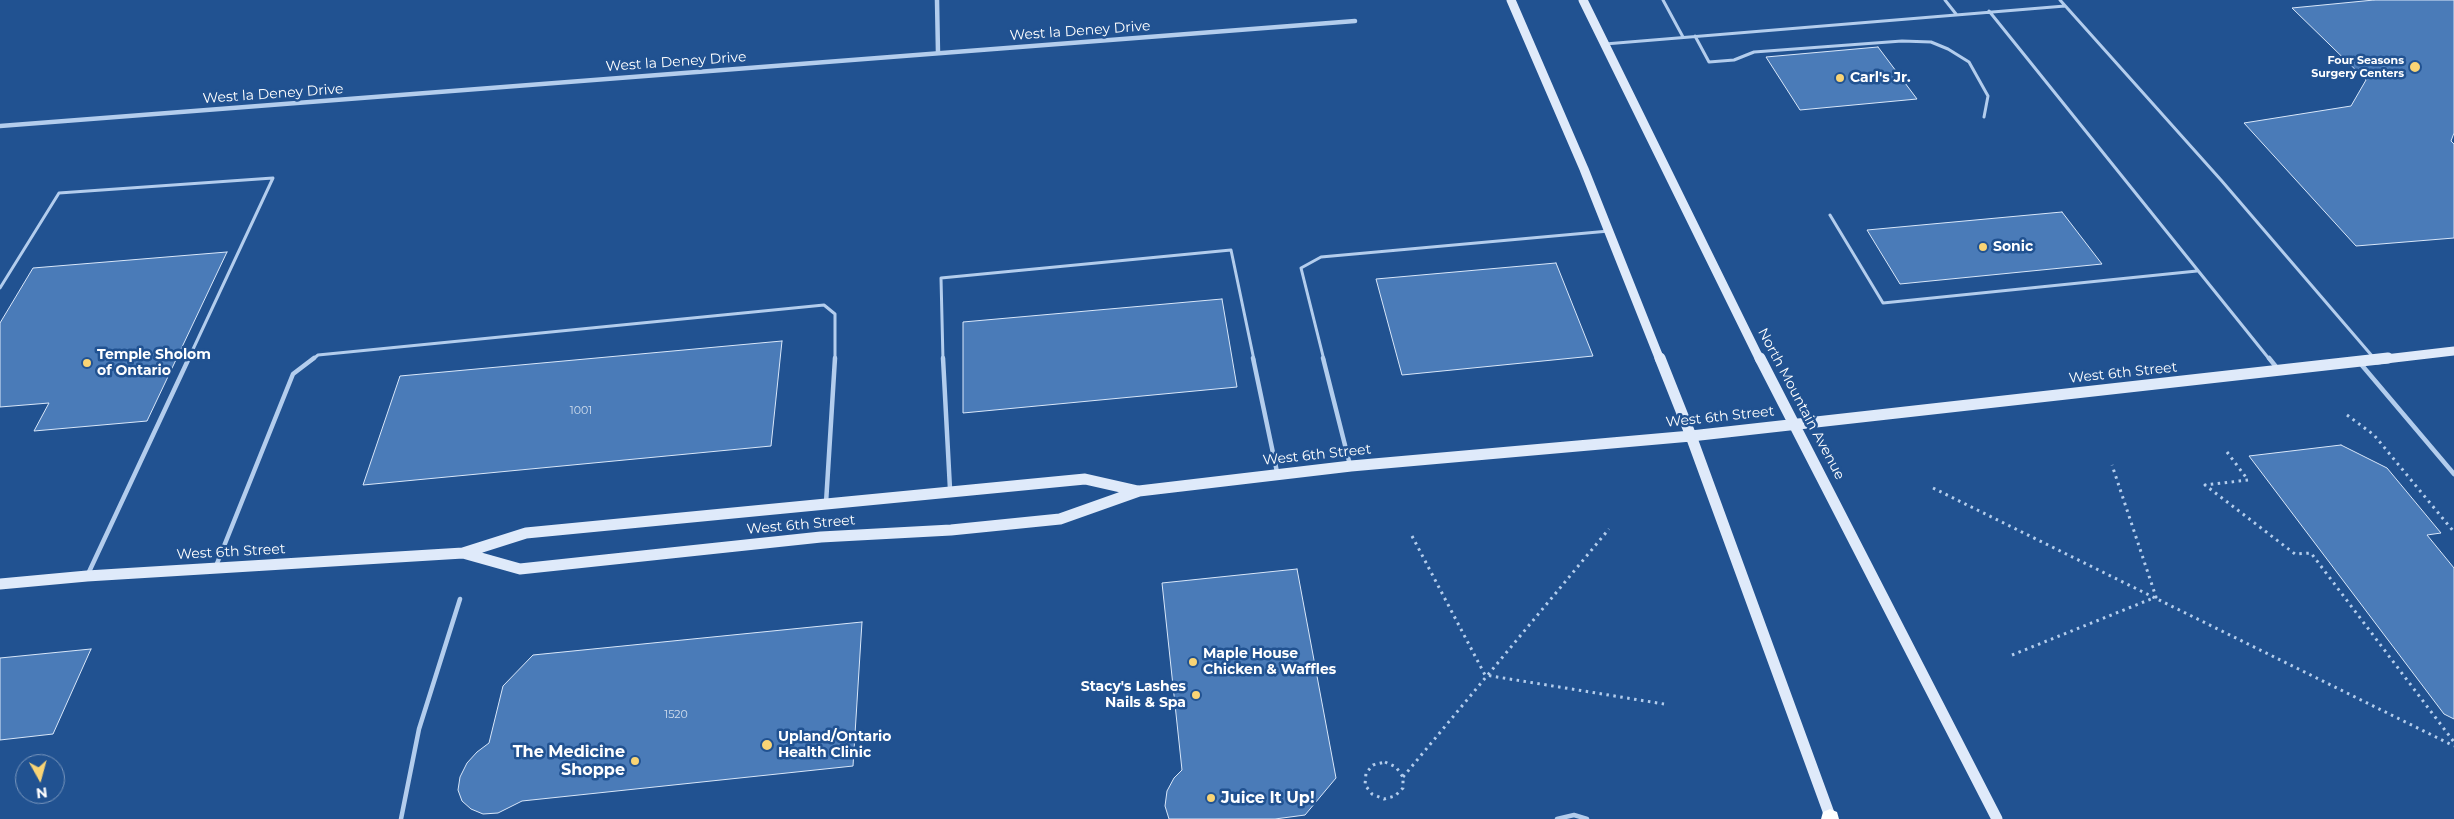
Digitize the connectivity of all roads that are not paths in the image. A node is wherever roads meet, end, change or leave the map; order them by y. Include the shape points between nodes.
1 (937, 0) edge
2 (1511, 0) edge
3 (1584, 0) edge
4 (1663, 0) edge
5 (1945, 0) edge
6 (2060, 0) edge
7 (2065, 6) junction
8 (1989, 11) junction
9 (1956, 14) junction
10 (1355, 21) dead end
11 (1695, 36) junction
12 (1682, 37) junction
13 (1605, 44) junction
14 (938, 53) junction
15 (1709, 62) joint
16 (1984, 117) dead end
17 (0, 126) edge
18 (1830, 216) dead end
19 (1609, 232) junction
20 (2197, 271) junction
21 (0, 288) edge
22 (2454, 351) edge
23 (2375, 359) junction
24 (2359, 361) junction
25 (2278, 370) junction
26 (1792, 424) junction
27 (1691, 436) junction
28 (1350, 466) junction
29 (2454, 474) edge
30 (1278, 475) junction
31 (1139, 491) junction
32 (950, 492) junction
33 (826, 504) junction
34 (463, 553) junction
35 (215, 568) junction
36 (87, 576) junction
37 (0, 584) edge
38 (460, 598) dead end
39 (401, 819) edge
40 (1557, 819) edge
41 (1587, 819) edge
42 (1831, 819) edge
43 (1997, 819) edge

1 - 14 street
2 - 19 street
3 - 13 street, North Mountain Avenue
4 - 12 lane
5 - 9 lane
6 - 7 lane
7 - 8 lane
7 - 23 lane
8 - 9 lane
8 - 20 lane
9 - 11 lane
10 - 14 street, West la Deney Drive
11 - 12 lane
11 - 15 lane
12 - 13 lane
13 - 26 street, North Mountain Avenue
14 - 17 street, West la Deney Drive
15 - 16 lane via 1734,60 1754,52 1902,41 1931,42 1948,48 1969,62 1988,96
18 - 20 lane via 1883,303
19 - 27 street
19 - 28 lane via 1321,257 1301,268
20 - 25 lane
21 - 36 lane via 60,193 273,178
22 - 23 street, West 6th Street
23 - 24 street, West 6th Street
24 - 25 street, West 6th Street
24 - 29 lane
25 - 26 street, West 6th Street
26 - 27 street, West 6th Street
26 - 43 street, North Mountain Avenue via 1840,511
27 - 28 street, West 6th Street
27 - 42 street
28 - 30 street, West 6th Street
30 - 31 street, West 6th Street
30 - 32 lane via 1231,250 940,278
31 - 32 street, West 6th Street via 1085,479
31 - 34 street, West 6th Street via 1060,519 951,530 821,537 520,569
32 - 33 street, West 6th Street
33 - 34 street, West 6th Street via 526,533
33 - 35 lane via 836,337 835,314 824,305 318,356 293,374
34 - 35 street, West 6th Street
35 - 36 street, West 6th Street
36 - 37 street, West 6th Street
38 - 39 lane via 419,729
40 - 41 lane via 1574,815

